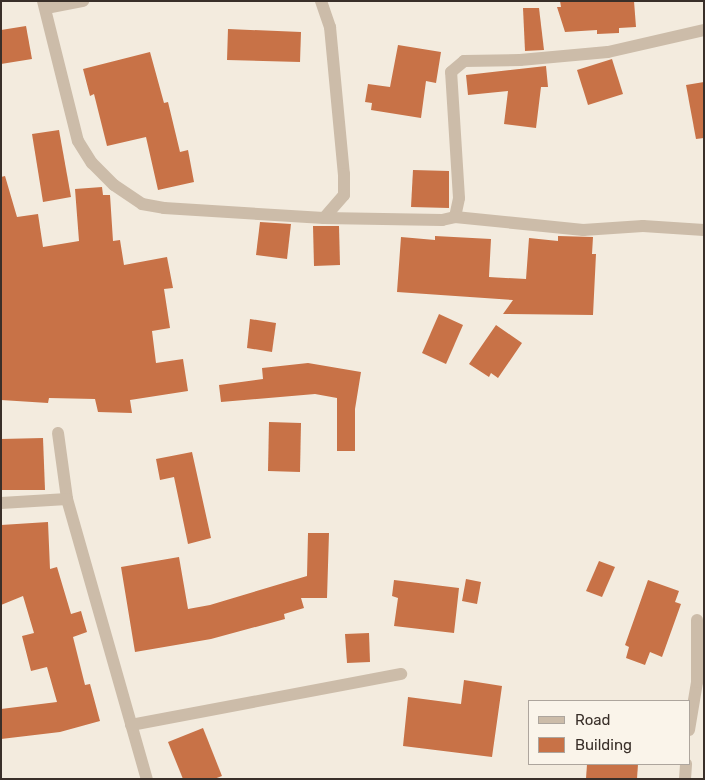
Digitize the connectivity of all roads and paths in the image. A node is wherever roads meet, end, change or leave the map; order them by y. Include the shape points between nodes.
1 (83, 1) edge
2 (321, 1) edge
3 (45, 5) edge
4 (704, 30) edge
5 (455, 217) junction
6 (324, 218) junction
7 (704, 230) edge
8 (58, 433) dead end
9 (67, 499) junction
10 (1, 502) edge
11 (697, 620) dead end
12 (401, 674) dead end
13 (690, 724) edge
14 (131, 725) junction
15 (686, 765) edge
16 (147, 779) edge
17 (685, 779) edge

1 - 3 street
2 - 6 street via 330,26 344,174 344,195
3 - 6 street via 78,141 92,163 114,185 142,204 164,208
4 - 5 street via 608,52 464,61 451,72 459,198
5 - 6 street via 442,220
5 - 7 street via 584,230 643,226
8 - 9 street
9 - 10 street
9 - 14 street
11 - 13 street via 697,682
12 - 14 street
14 - 16 street
15 - 17 street

